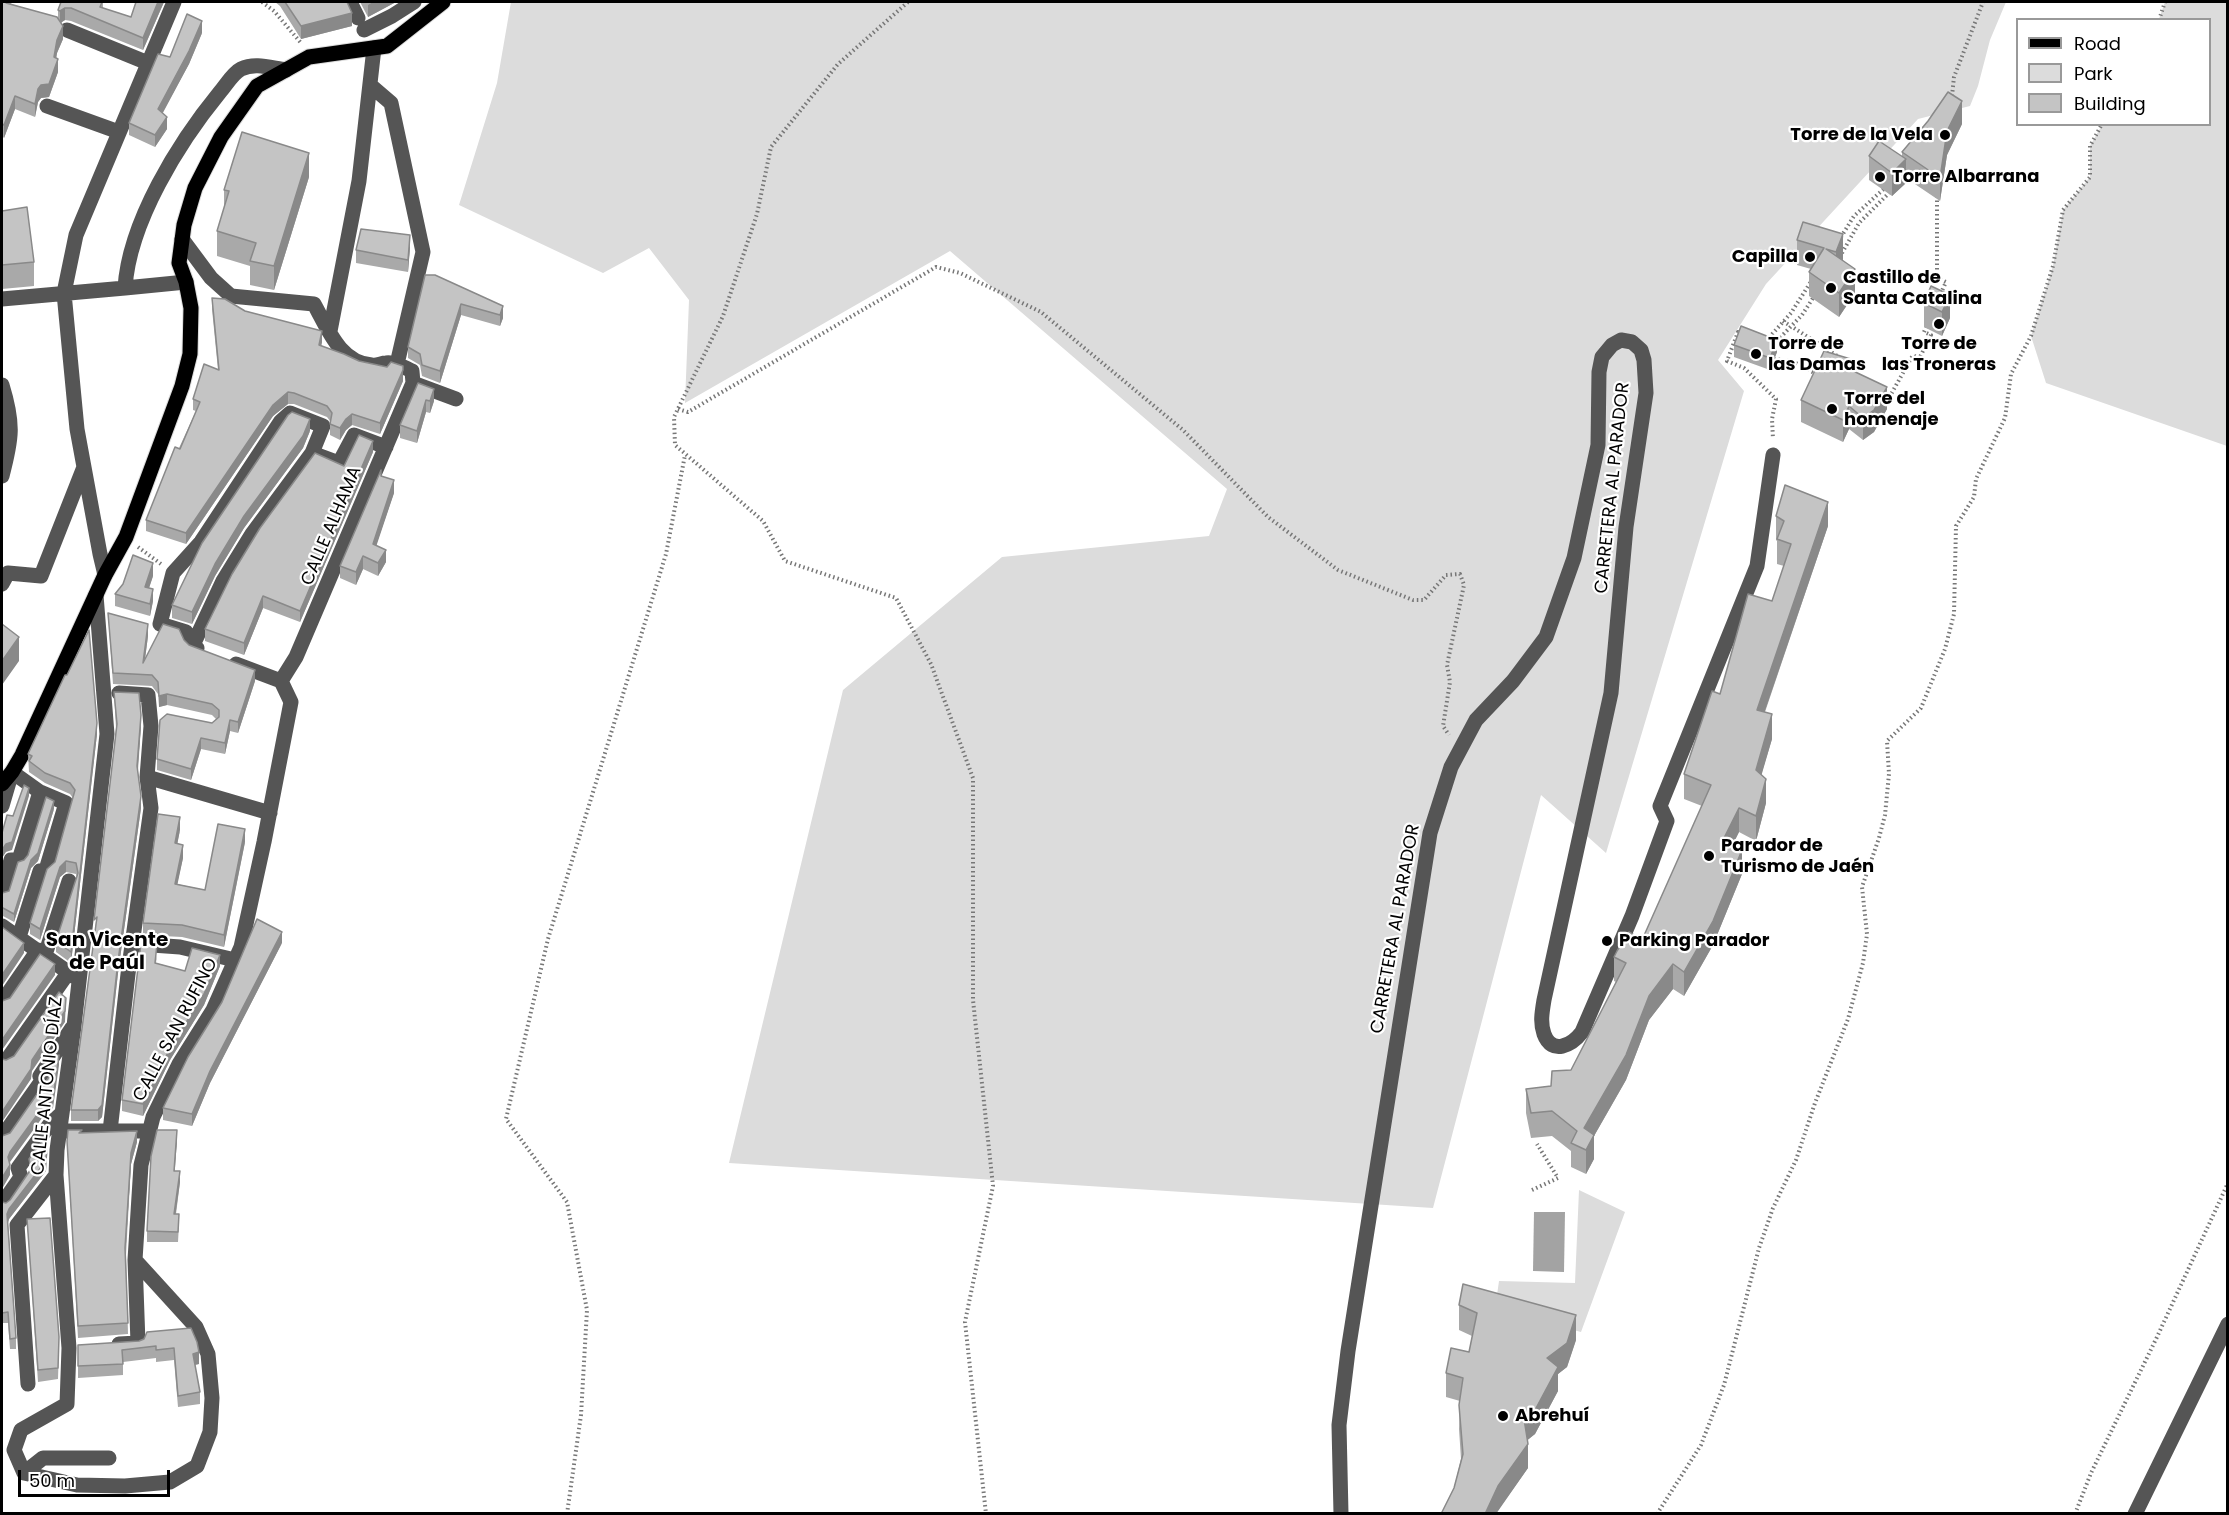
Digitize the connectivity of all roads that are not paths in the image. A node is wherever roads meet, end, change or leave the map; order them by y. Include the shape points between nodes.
1 (174, 2) edge
2 (350, 2) edge
3 (414, 2) edge
4 (443, 2) edge
5 (67, 30) dead end
6 (374, 48) junction
7 (148, 63) junction
8 (286, 70) junction
9 (370, 85) junction
10 (48, 106) dead end
11 (120, 132) junction
12 (182, 239) junction
13 (186, 282) junction
14 (125, 288) junction
15 (64, 293) junction
16 (2, 299) edge
17 (330, 332) junction
18 (397, 364) junction
19 (413, 382) junction
20 (2, 385) edge
21 (456, 399) dead end
22 (386, 447) junction
23 (312, 453) junction
24 (1773, 455) road end
25 (84, 467) junction
26 (2, 476) edge
27 (105, 575) junction
28 (2, 584) edge
29 (96, 595) junction
30 (98, 611) junction
31 (116, 616) edge
32 (193, 645) junction
33 (281, 681) junction
34 (105, 693) junction
35 (165, 715) edge
36 (151, 726) junction
37 (147, 777) junction
38 (7, 778) edge
39 (40, 792) junction
40 (2, 806) edge
41 (270, 813) junction
42 (69, 881) dead end
43 (2, 892) edge
44 (8, 933) edge
45 (132, 944) junction
46 (42, 953) junction
47 (235, 960) junction
48 (73, 976) junction
49 (2, 1002) edge
50 (74, 1026) junction
51 (3, 1067) edge
52 (62, 1113) junction
53 (59, 1131) junction
54 (110, 1131) junction
55 (150, 1131) junction
56 (2, 1137) edge
57 (56, 1175) junction
58 (2, 1204) edge
59 (18, 1225) junction
60 (135, 1260) junction
61 (2228, 1324) edge
62 (104, 1345) edge
63 (28, 1384) dead end
64 (109, 1458) dead end
65 (24, 1473) junction
66 (1341, 1514) edge
67 (2135, 1514) edge

1 - 7 street
2 - 3 street via 361,24 392,16
4 - 6 main road via 387,46
5 - 7 street
6 - 8 main road via 309,57
6 - 9 street
7 - 11 street
8 - 12 main road via 257,86 221,136 195,188
8 - 14 street via 252,64 238,70 190,131 141,223 126,266
9 - 17 street via 359,181
9 - 18 street via 391,103 423,252
10 - 11 street
11 - 15 street via 76,235
12 - 13 main road via 179,263
12 - 17 street via 212,279 231,296 314,304
13 - 14 street
13 - 27 main road via 191,308 190,354 182,386 126,537
14 - 15 street
15 - 16 street
15 - 25 street
17 - 18 street via 341,351 357,362 374,366
18 - 19 street via 412,371
19 - 21 street
19 - 22 street, CALLE ALHAMA
20 - 26 street via 9,408 11,439
22 - 23 street via 354,435 339,463
22 - 33 street, CALLE ALHAMA via 296,657
23 - 32 street via 252,534 223,581
23 - 32 street via 323,426 290,413 201,542 173,573 152,624 186,632
24 - 66 street, CARRETERA AL PARADOR via 1758,566 1660,806 1667,821 1586,1023 1576,1039 1560,1047 1547,1041 1541,1017 1611,693 1626,526 1646,393 1644,360 1641,350 1632,342 1621,340 1602,357 1598,445 1574,558 1546,637 1513,681 1476,720 1451,767 1430,833 1348,1351 1339,1425
25 - 27 street
25 - 28 street via 41,576 8,573
27 - 29 main road
29 - 30 street, CALLE ANTONIO DÍAZ
29 - 38 main road
30 - 31 street
30 - 34 street, CALLE ANTONIO DÍAZ
32 - 33 street
33 - 41 street, CALLE SAN RUFINO via 291,702
34 - 36 street via 148,695
34 - 48 street, CALLE ANTONIO DÍAZ via 107,734
35 - 36 street
36 - 37 street
37 - 41 street
37 - 45 street via 151,808
38 - 39 street
38 - 40 street
39 - 43 street via 19,860 11,860
39 - 44 street via 66,802 46,870 40,872
41 - 47 street, CALLE SAN RUFINO
42 - 46 street
44 - 46 street
45 - 47 street via 180,947
45 - 54 street
46 - 48 street
46 - 49 street
47 - 55 street, CALLE SAN RUFINO via 213,1010 179,1064
48 - 50 street, CALLE ANTONIO DÍAZ
48 - 51 street
50 - 52 street, CALLE ANTONIO DÍAZ
50 - 56 street
52 - 53 street, CALLE ANTONIO DÍAZ
52 - 58 street via 18,1168 21,1177
53 - 54 street
53 - 57 street, CALLE ANTONIO DÍAZ
54 - 55 street
55 - 60 street, CALLE SAN RUFINO via 141,1164
57 - 59 street
57 - 65 street, CALLE ANTONIO DÍAZ via 75,1348 67,1404 21,1430 14,1450
58 - 59 street
59 - 63 street
60 - 62 street, CALLE SAN RUFINO via 138,1343
60 - 65 street via 196,1327 208,1354 210,1432 197,1466 170,1482 125,1486 77,1485
61 - 67 street
64 - 65 street via 43,1458

